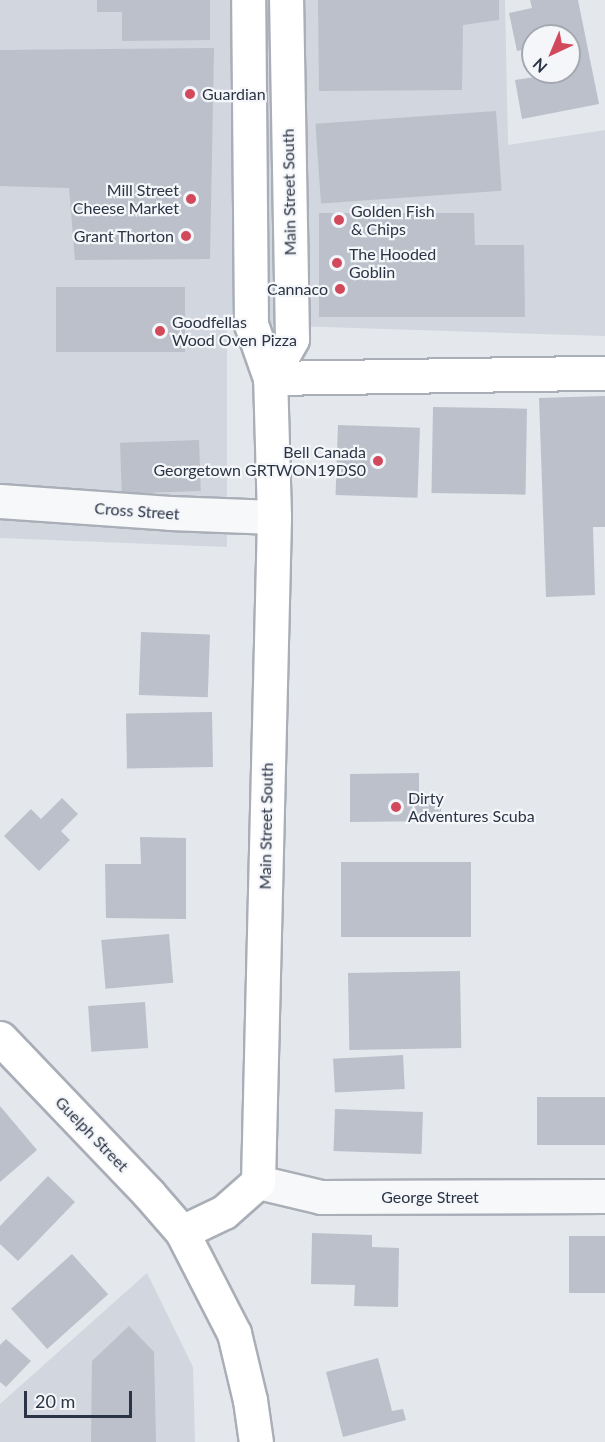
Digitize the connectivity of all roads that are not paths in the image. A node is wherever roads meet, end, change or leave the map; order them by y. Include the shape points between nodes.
1 (248, 0) edge
2 (286, 0) edge
3 (605, 373) edge
4 (270, 378) junction
5 (0, 501) edge
6 (274, 517) junction
7 (0, 1038) edge
8 (258, 1182) junction
9 (605, 1196) edge
10 (182, 1232) junction
11 (256, 1442) edge

1 - 4 main road, Main Street South via 251,324
2 - 4 main road, Main Street South via 292,339
3 - 4 main road
4 - 6 main road, Main Street South
5 - 6 street, Cross Street
6 - 8 main road, Main Street South
7 - 10 main road, Guelph Street
8 - 9 street, George Street via 321,1197
8 - 10 main road via 224,1212
10 - 11 main road, Guelph Street via 234,1333

